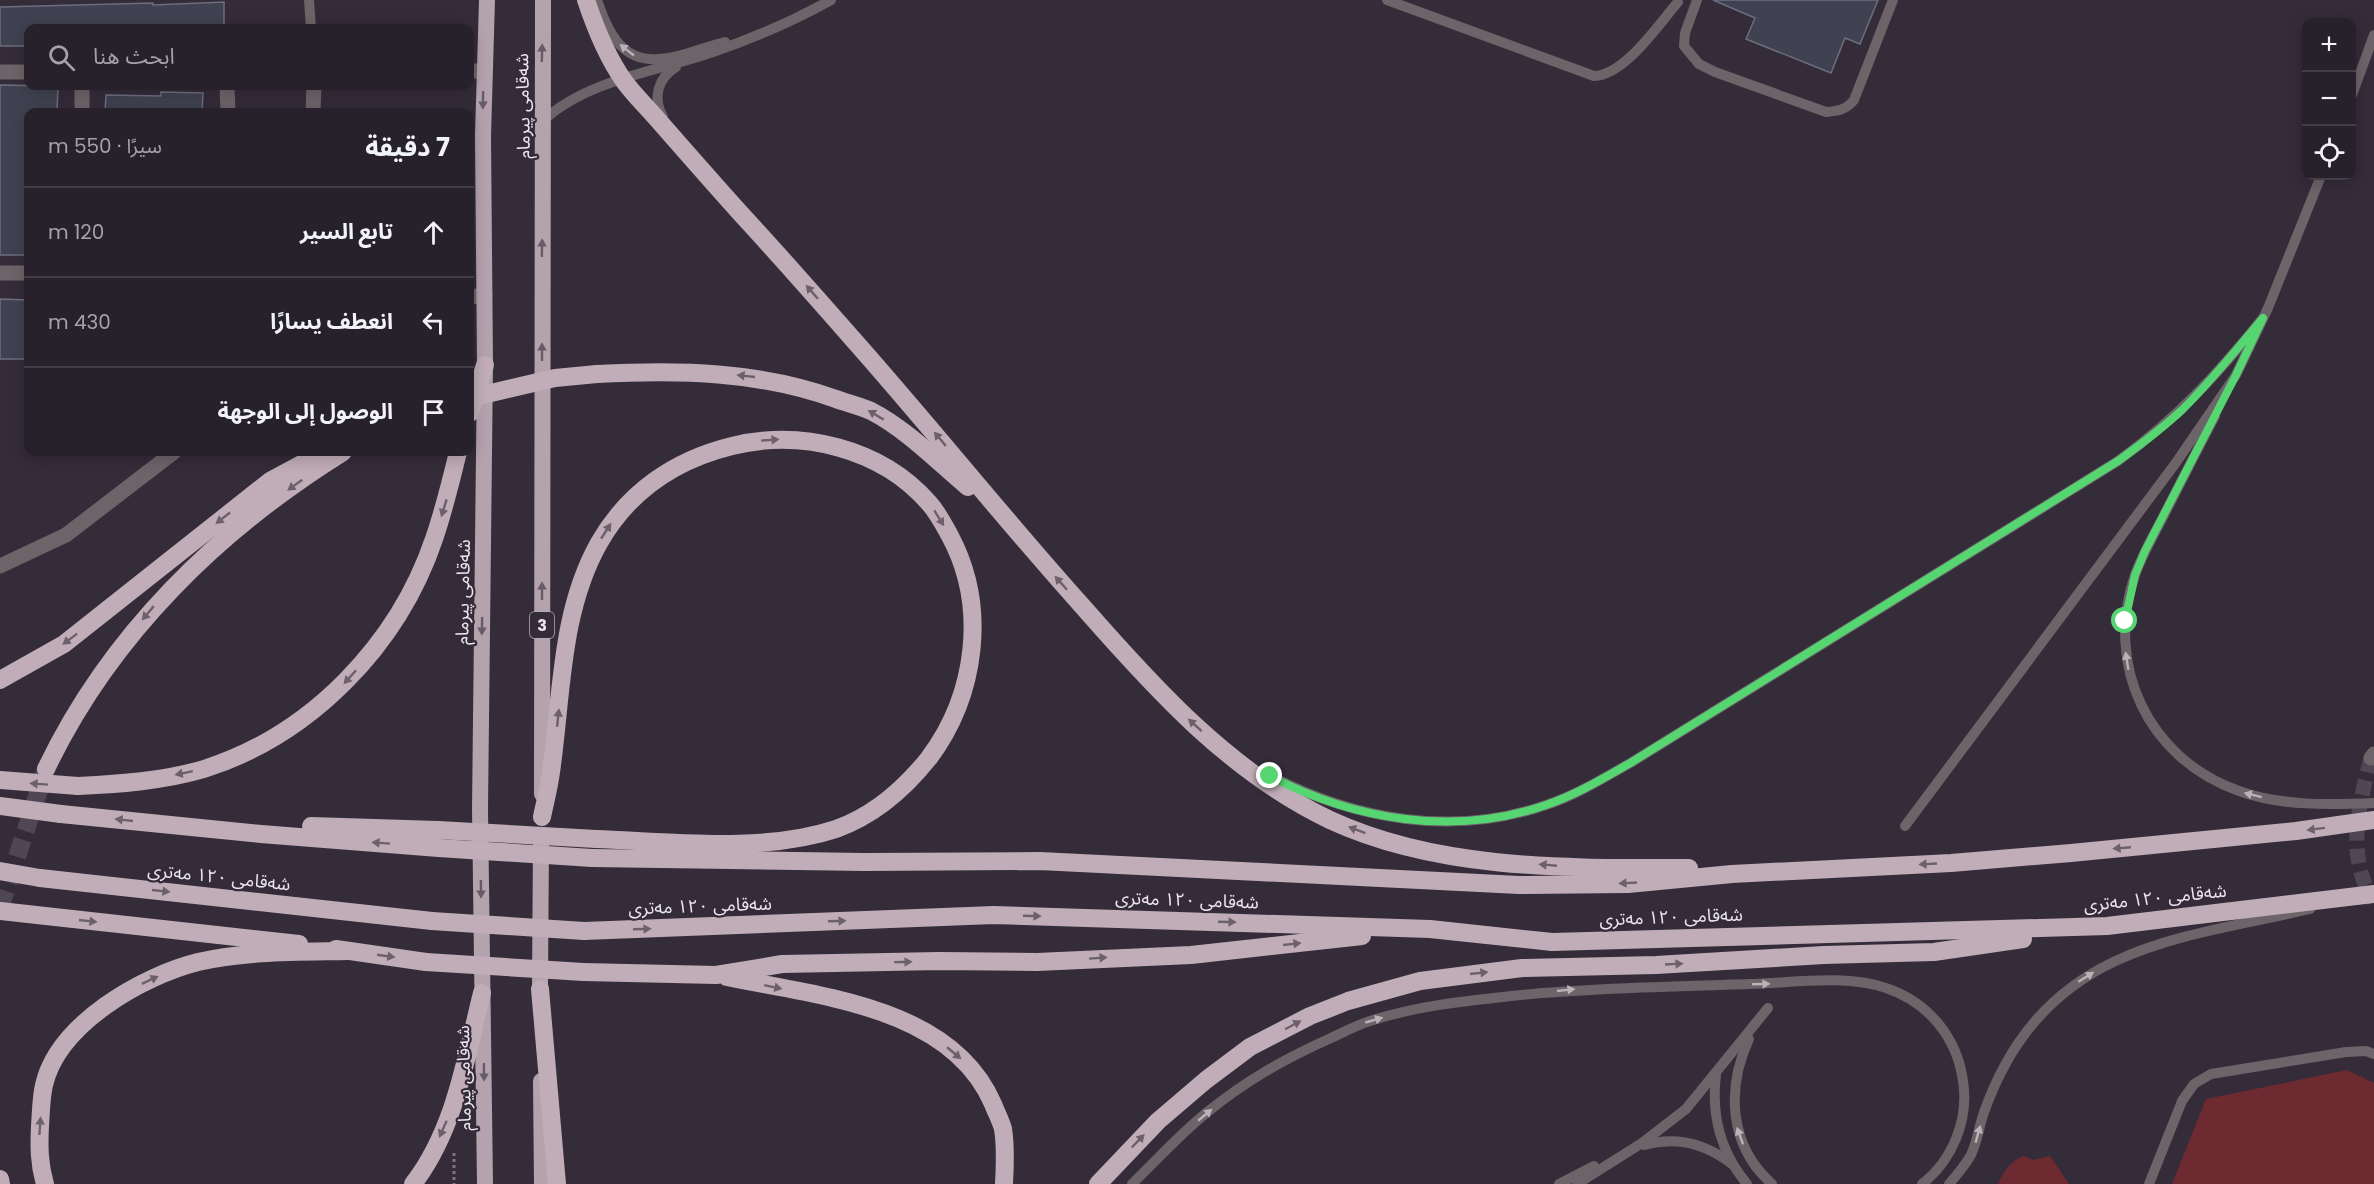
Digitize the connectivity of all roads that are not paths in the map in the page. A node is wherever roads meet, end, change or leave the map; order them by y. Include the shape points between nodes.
1 (309, 0) edge
2 (487, 0) edge
3 (543, 0) edge
4 (586, 0) edge
5 (597, 0) edge
6 (831, 0) edge
7 (1387, 0) edge
8 (1893, 0) edge
9 (1675, 1) edge
10 (1696, 4) edge
11 (311, 24) edge
12 (764, 33) junction
13 (2374, 35) edge
14 (687, 60) junction
15 (476, 70) edge
16 (0, 72) edge
17 (24, 72) edge
18 (624, 80) junction
19 (2356, 84) edge
20 (82, 90) edge
21 (227, 90) edge
22 (314, 90) edge
23 (82, 108) edge
24 (228, 108) edge
25 (313, 108) edge
26 (544, 120) junction
27 (676, 141) junction
28 (2319, 180) edge
29 (0, 273) edge
30 (24, 273) edge
31 (477, 296) edge
32 (2263, 318) junction
33 (486, 365) junction
34 (2236, 375) junction
35 (474, 397) edge
36 (474, 401) edge
37 (169, 456) edge
38 (317, 456) edge
39 (336, 456) edge
40 (457, 456) edge
41 (1004, 517) junction
42 (0, 566) edge
43 (0, 680) edge
44 (1215, 743) junction
45 (46, 770) tunnel mouth
46 (0, 780) edge
47 (2374, 803) edge
48 (0, 806) edge
49 (542, 817) junction
50 (2374, 820) edge
51 (1905, 826) dead end
52 (439, 839) junction
53 (0, 871) edge
54 (1732, 874) junction
55 (2374, 894) edge
56 (0, 911) edge
57 (2107, 926) junction
58 (1430, 929) junction
59 (348, 951) junction
60 (716, 975) junction
61 (540, 989) junction
62 (483, 993) junction
63 (1768, 1008) dead end
64 (1758, 1021) junction
65 (2374, 1054) edge
66 (1716, 1075) junction
67 (1628, 1152) junction
68 (1732, 1164) junction
69 (0, 1179) edge
70 (1, 1184) edge
71 (45, 1184) edge
72 (413, 1184) edge
73 (485, 1184) edge
74 (542, 1184) edge
75 (557, 1184) edge
76 (1004, 1184) edge
77 (1098, 1184) edge
78 (1132, 1184) edge
79 (1559, 1184) edge
80 (1576, 1184) edge
81 (1747, 1184) edge
82 (1772, 1184) edge
83 (1922, 1184) edge
84 (1949, 1184) edge
85 (2149, 1184) edge

1 - 11 lane
2 - 15 highway, شەقامی پیرمام
26 -> 3 highway, شەقامی پیرمام / 3
4 - 18 highway via 594,24
12 -> 5 lane via 648,60 633,55 618,43
6 - 12 lane
7 - 9 lane via 1594,76 1609,74 1636,51
8 - 10 lane via 1854,100 1840,111 1826,112 1699,64 1683,46
9 - 10 lane
12 - 14 lane
13 - 19 lane
14 - 18 lane
14 - 27 lane via 664,76 657,94 658,110
15 -> 31 highway, شەقامی پیرمام
16 - 17 street
18 - 26 lane via 575,97
18 - 27 highway
20 - 23 street
21 - 24 street
22 - 25 street
49 -> 26 highway, شەقامی پیرمام / 3
41 -> 27 highway via 914,409
28 - 32 lane
29 - 30 street
31 - 33 highway, شەقامی پیرمام
32 - 34 lane
32 - 44 lane via 2182,410 2118,461 1632,762 1545,806 1463,822 1405,820 1368,813 1302,793
33 - 36 highway
33 -> 62 highway, شەقامی پیرمام via 480,809
47 -> 34 lane via 2271,800 2214,781 2156,731 2130,680 2125,621 2135,575
34 - 51 lane via 2175,464
41 -> 35 highway, bridge via 904,434 870,411 753,376 681,372 597,374 555,378
37 - 42 street via 66,535
38 -> 43 highway via 270,481 64,644
39 -> 45 highway via 243,524 151,609 85,698
40 -> 46 highway, bridge via 434,541 401,607 363,662 310,714 244,753 203,769 126,783 78,786
44 -> 41 highway via 1136,668
54 -> 44 highway via 1690,868 1587,868 1463,858 1411,848 1310,809
52 -> 48 highway, شەقامی ١٢٠ مەتری, bridge via 261,834
49 -> 52 highway, bridge via 576,599 598,545 618,514 645,487 702,455 746,442 780,440 819,443 858,453 895,474 930,503 956,548 965,575 973,616 971,661 967,681 939,744 886,801 838,828 780,840 717,844
49 - 61 highway, شەقامی پیرمام / 3
50 -> 54 highway, شەقامی ١٢٠ مەتری via 2061,854
54 -> 52 highway, شەقامی ١٢٠ مەتری, bridge via 1628,884 1520,885 1040,861 592,858
53 -> 58 highway, شەقامی ١٢٠ مەتری, bridge via 432,921 584,931 994,915
55 - 57 highway, شەقامی ١٢٠ مەتری
84 -> 55 lane via 1970,1155 2006,1064 2045,1012 2077,983 2124,956 2172,940
56 -> 59 highway
57 - 58 highway, شەقامی ١٢٠ مەتری via 1552,942
77 -> 57 highway via 1158,1121 1250,1047 1348,1001 1420,981 1522,968 1934,952
60 -> 58 highway via 782,964 1036,962 1191,955
59 -> 60 highway, bridge via 426,962
71 -> 59 highway via 38,1152 45,1083 58,1056 83,1023 112,1000 148,980 200,962 258,954
60 -> 76 highway via 875,1009 928,1032 965,1062 988,1094 1003,1127
61 - 74 highway, شەقامی پیرمام / 3
61 - 75 highway
62 -> 72 highway via 456,1101
62 -> 73 highway, شەقامی پیرمام
63 - 64 lane
64 - 66 lane
82 -> 64 lane via 1748,1154 1735,1118 1736,1077
65 - 85 lane via 2346,1052 2202,1079 2182,1101
66 - 67 lane via 1674,1119
66 - 68 lane via 1716,1118
67 - 68 lane via 1671,1141 1713,1152
67 - 79 lane
67 - 80 lane
68 - 81 lane
69 - 70 highway
78 -> 83 lane via 1203,1115 1240,1088 1286,1058 1369,1021 1451,1002 1578,989 1832,981 1885,987 1914,1001 1939,1023 1957,1054 1965,1095 1959,1131 1947,1156

